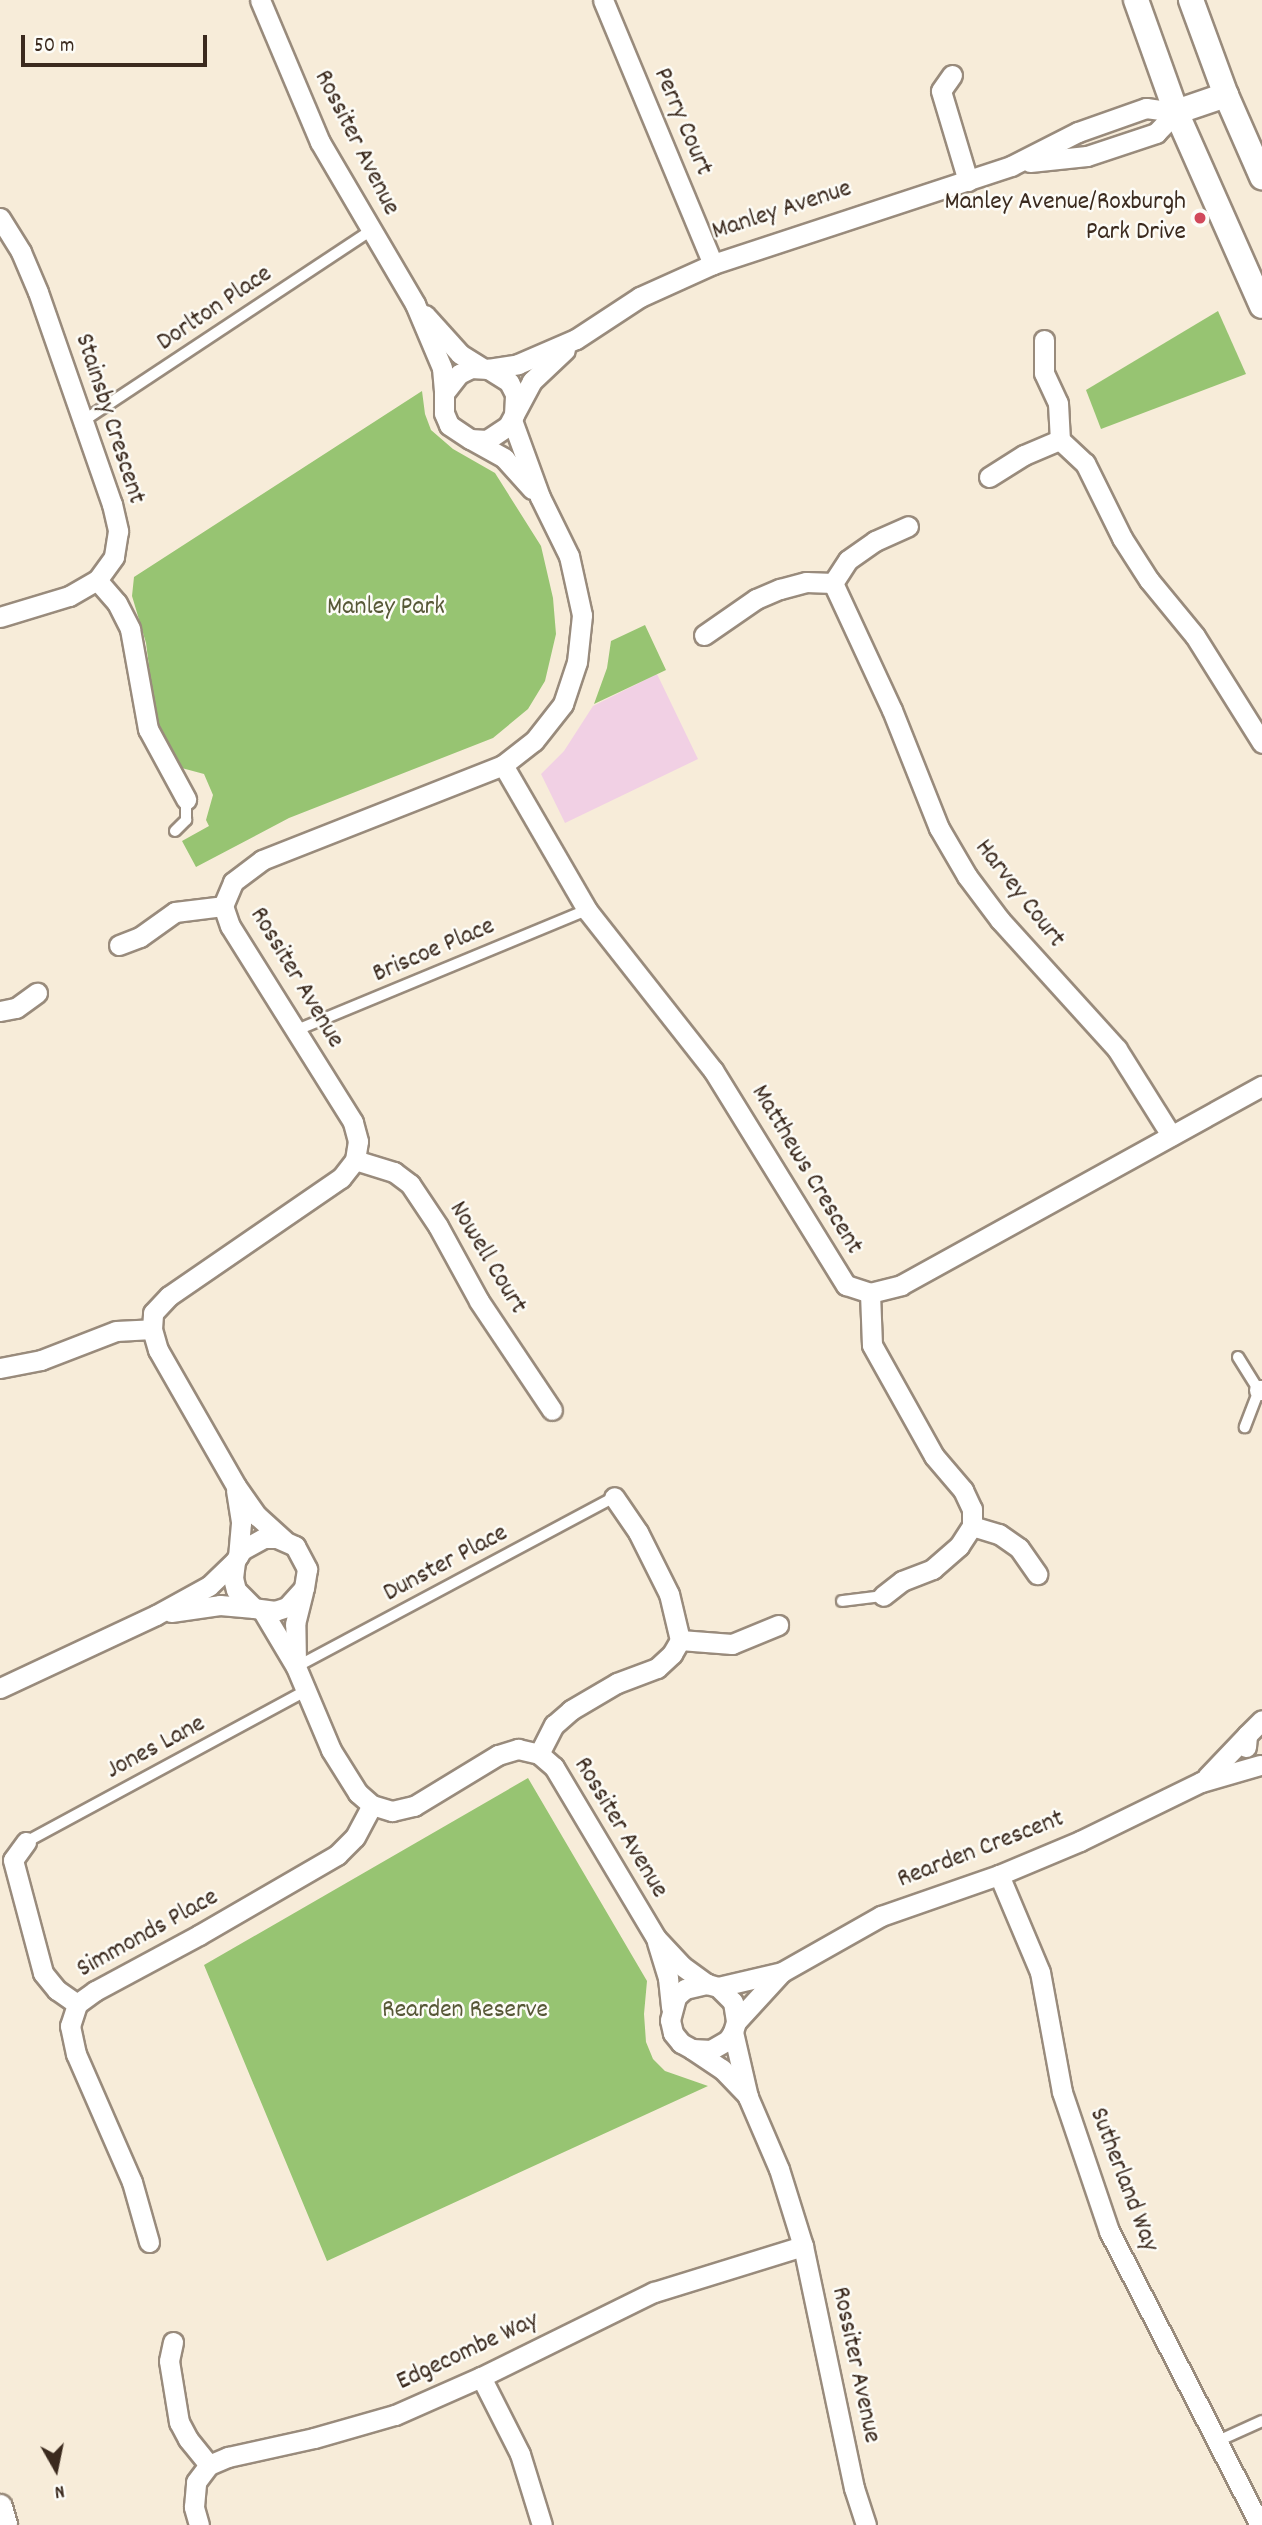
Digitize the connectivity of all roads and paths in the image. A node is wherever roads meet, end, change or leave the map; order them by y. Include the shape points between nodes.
1 (260, 0) edge
2 (603, 0) edge
3 (1136, 0) edge
4 (1191, 0) edge
5 (951, 75) dead end
6 (1164, 77) junction
7 (1226, 95) junction
8 (1146, 108) junction
9 (1177, 112) junction
10 (1156, 133) junction
11 (1191, 146) junction
12 (1019, 163) junction
13 (1262, 177) edge
14 (968, 181) junction
15 (0, 218) edge
16 (370, 231) junction
17 (713, 264) junction
18 (415, 304) junction
19 (1261, 305) edge
20 (576, 339) junction
21 (1044, 340) dead end
22 (485, 368) junction
23 (444, 393) junction
24 (513, 418) junction
25 (83, 421) junction
26 (470, 439) junction
27 (1060, 440) junction
28 (989, 477) dead end
29 (540, 497) junction
30 (908, 526) dead end
31 (97, 580) junction
32 (832, 583) junction
33 (0, 617) edge
34 (704, 635) dead end
35 (1262, 743) edge
36 (503, 765) junction
37 (186, 799) joint
38 (174, 831) dead end
39 (223, 906) junction
40 (587, 910) junction
41 (119, 945) dead end
42 (37, 993) dead end
43 (0, 1011) edge
44 (297, 1030) junction
45 (1262, 1086) edge
46 (1171, 1135) junction
47 (355, 1160) junction
48 (870, 1293) junction
49 (152, 1329) junction
50 (1238, 1357) dead end
51 (0, 1368) edge
52 (1261, 1390) edge
53 (552, 1410) dead end
54 (1245, 1427) dead end
55 (236, 1486) junction
56 (614, 1497) joint
57 (972, 1526) junction
58 (284, 1540) junction
59 (236, 1559) junction
60 (1037, 1574) dead end
61 (304, 1588) junction
62 (883, 1596) joint
63 (842, 1601) dead end
64 (258, 1609) junction
65 (156, 1615) junction
66 (778, 1625) dead end
67 (680, 1640) junction
68 (296, 1667) junction
69 (0, 1688) edge
70 (305, 1691) junction
71 (1262, 1720) edge
72 (1247, 1735) junction
73 (539, 1754) junction
74 (1261, 1766) edge
75 (1201, 1782) junction
76 (372, 1805) junction
77 (26, 1842) joint
78 (999, 1875) junction
79 (656, 1938) junction
80 (782, 1972) junction
81 (712, 1986) junction
82 (77, 2004) junction
83 (671, 2008) junction
84 (735, 2027) junction
85 (692, 2049) junction
86 (748, 2097) junction
87 (149, 2242) dead end
88 (803, 2246) junction
89 (173, 2342) dead end
90 (481, 2377) junction
91 (1262, 2421) edge
92 (1218, 2441) junction
93 (209, 2465) junction
94 (0, 2507) edge
95 (5, 2525) edge
96 (199, 2525) edge
97 (542, 2525) edge
98 (866, 2525) edge
99 (1260, 2525) edge

1 - 16 street, Rossiter Avenue via 320,142
2 - 17 street, Perry Court
3 - 6 street
4 - 7 street
5 - 14 street via 941,91
6 - 8 street
6 - 9 street
7 - 9 street, Manley Avenue
7 - 13 street
8 - 9 street, Manley Avenue
8 - 12 street, Manley Avenue via 1077,132
9 - 10 street, Manley Avenue
9 - 11 street
10 - 11 street
10 - 12 street, Manley Avenue via 1087,156
11 - 19 street
12 - 14 street, Manley Avenue
14 - 17 street, Manley Avenue
15 - 25 street, Stainsby Crescent via 38,292
16 - 18 street, Rossiter Avenue
16 - 25 lane, Dorlton Place
17 - 20 street, Manley Avenue via 640,297
18 - 22 street, Rossiter Avenue via 460,354
18 - 23 street, Rossiter Avenue via 442,368
20 - 22 street, Manley Avenue via 518,364
20 - 24 street, Manley Avenue via 532,381
21 - 27 street via 1044,373 1058,403
22 - 23 street via 459,374
22 - 24 street via 509,382 515,394
23 - 26 street via 449,425
24 - 26 street via 499,435
24 - 29 street, Rossiter Avenue
25 - 31 street, Stainsby Crescent via 118,531 114,557
26 - 29 street, Rossiter Avenue via 504,458
27 - 28 street
27 - 35 street via 1086,463 1122,538 1195,636
29 - 36 street, Rossiter Avenue via 569,556 582,615 577,662 563,704 534,741
30 - 32 street via 848,560
31 - 33 street, Stainsby Crescent via 69,596
31 - 37 street via 117,603 130,629 148,729
32 - 34 street via 806,582 768,594
32 - 46 street, Harvey Court via 892,710 939,828 967,876 1000,920 1117,1049
36 - 39 street, Rossiter Avenue via 262,860 233,882
36 - 40 street, Matthews Crescent
37 - 38 lane via 186,820
39 - 41 street via 175,912
39 - 44 street, Rossiter Avenue via 230,926
40 - 44 lane, Briscoe Place
40 - 48 street, Matthews Crescent via 713,1070 846,1285
42 - 43 street via 16,1008
44 - 47 street, Rossiter Avenue via 353,1122 358,1142
45 - 46 street
46 - 48 street via 901,1285
47 - 49 street via 341,1178 169,1296 153,1313
47 - 53 street, Nowell Court via 394,1172 410,1184 479,1301
48 - 57 street via 872,1345 934,1456 963,1489 972,1508
49 - 51 street via 116,1331 41,1360
49 - 55 street via 158,1350
50 - 52 lane
52 - 54 lane
55 - 58 street via 257,1516
55 - 59 street via 241,1523
56 - 67 street via 638,1532 669,1594
56 - 68 lane, Dunster Place
57 - 60 street via 999,1534 1019,1548
57 - 62 street via 959,1546 933,1569 902,1581
58 - 59 street via 251,1542
58 - 61 street via 303,1557 307,1569
59 - 64 street via 236,1590
59 - 65 street via 209,1586
61 - 64 street via 287,1607
61 - 68 street via 295,1624
62 - 63 lane
64 - 65 street via 220,1605
64 - 68 street
65 - 69 street
66 - 67 street via 732,1644
67 - 73 street via 657,1668 617,1683 571,1710 554,1726
68 - 70 street
70 - 76 street via 331,1750 358,1793
70 - 77 lane, Jones Lane
71 - 72 street, Rearden Crescent
72 - 74 street via 1249,1756
72 - 75 street, Rearden Crescent
73 - 76 street, Rossiter Avenue via 518,1749 498,1755 414,1806 392,1811
73 - 79 street, Rossiter Avenue via 554,1767
74 - 75 street, Rearden Crescent
75 - 78 street, Rearden Crescent
76 - 82 street, Simmonds Place via 355,1837 337,1854
77 - 82 street via 13,1860 43,1973
78 - 80 street, Rearden Crescent via 881,1916
78 - 92 street, Sutherland Way via 1040,1972 1062,2091 1109,2231
79 - 81 street, Rossiter Avenue via 682,1966
79 - 83 street, Rossiter Avenue
80 - 81 street, Rearden Crescent
80 - 84 street, Rearden Crescent
81 - 83 street via 685,1989
81 - 84 street via 733,2002
82 - 87 street, Simmonds Place via 70,2026 76,2054 132,2182
83 - 85 street via 673,2033
84 - 85 street via 728,2040 711,2050
84 - 86 street, Rossiter Avenue
85 - 86 street, Rossiter Avenue via 722,2069
86 - 88 street, Rossiter Avenue via 779,2169
88 - 90 street, Edgecombe Way via 654,2292
88 - 98 street, Rossiter Avenue via 854,2488
89 - 93 street via 169,2361 179,2422
90 - 93 street, Edgecombe Way via 395,2415
90 - 97 street via 520,2454
91 - 92 lane
92 - 99 street, Sutherland Way
93 - 96 street via 196,2482 194,2507
94 - 95 street

